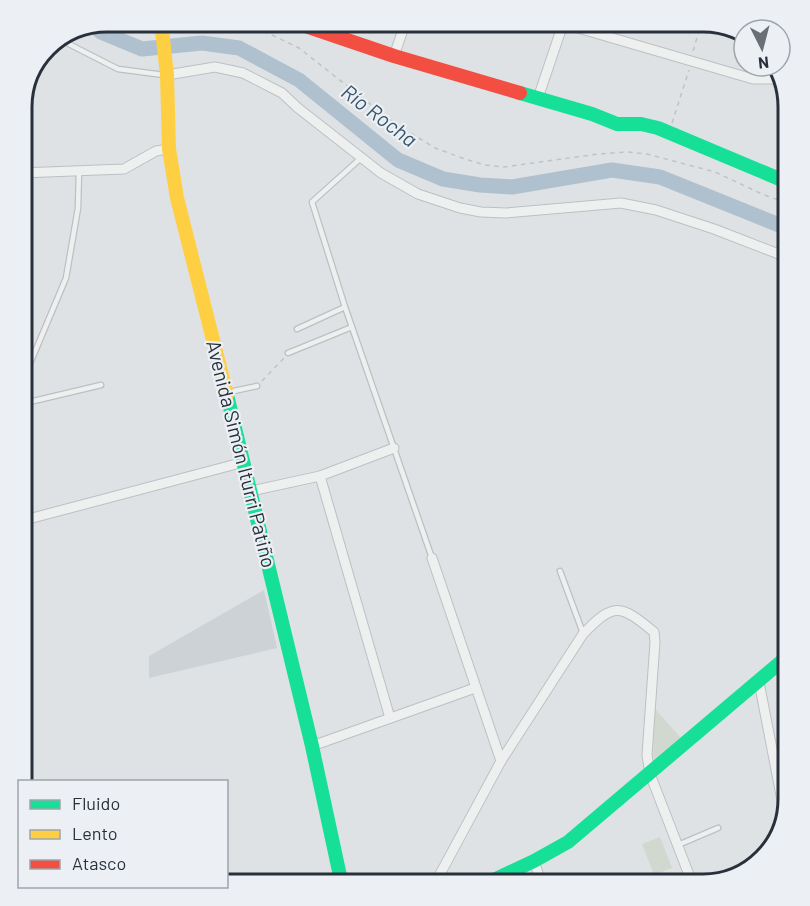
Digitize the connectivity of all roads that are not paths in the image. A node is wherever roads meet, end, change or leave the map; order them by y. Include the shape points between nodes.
1 (162, 32) edge
2 (323, 32) edge
3 (402, 32) edge
4 (558, 32) edge
5 (594, 32) edge
6 (67, 43) edge
7 (394, 56) junction
8 (166, 69) junction
9 (774, 79) edge
10 (538, 98) junction
11 (169, 149) junction
12 (362, 158) junction
13 (79, 172) junction
14 (32, 173) edge
15 (778, 178) edge
16 (778, 254) edge
17 (345, 307) junction
18 (352, 327) junction
19 (297, 329) dead end
20 (288, 353) road end
21 (32, 359) edge
22 (101, 385) dead end
23 (257, 386) road end
24 (226, 393) junction
25 (32, 401) edge
26 (394, 448) junction
27 (244, 462) junction
28 (320, 476) junction
29 (251, 491) junction
30 (32, 518) edge
31 (432, 558) joint
32 (560, 571) dead end
33 (583, 634) junction
34 (778, 666) edge
35 (759, 682) junction
36 (475, 688) junction
37 (390, 718) junction
38 (312, 746) junction
39 (501, 761) junction
40 (650, 774) junction
41 (778, 780) edge
42 (718, 828) dead end
43 (678, 845) junction
44 (534, 861) junction
45 (340, 874) edge
46 (440, 874) edge
47 (506, 874) edge
48 (538, 874) edge
49 (689, 874) edge

1 - 8 street, Avenida Simón Iturri Patiño
2 - 7 street
3 - 7 street
4 - 10 street
5 - 9 street via 753,79
6 - 8 lane via 118,69
7 - 10 street
8 - 11 street, Avenida Simón Iturri Patiño
8 - 12 street via 215,67 243,73 282,93
10 - 15 street via 617,124 641,124 669,132
11 - 13 street via 156,151 124,169
11 - 24 street, Avenida Simón Iturri Patiño via 177,198
12 - 16 street via 418,194 470,210 506,213 621,203 656,210
12 - 17 lane via 312,202
13 - 14 street
13 - 21 lane via 78,208 66,278
17 - 18 lane
17 - 19 lane
18 - 20 lane
18 - 26 lane
22 - 25 lane
23 - 24 lane
24 - 27 street, Avenida Simón Iturri Patiño
26 - 28 street
26 - 31 lane
27 - 29 street, Avenida Simón Iturri Patiño
27 - 30 street
28 - 29 street
28 - 37 street
29 - 38 street, Avenida Simón Iturri Patiño
31 - 36 street
32 - 33 lane
33 - 39 street
33 - 40 street via 600,616 621,609 654,632 647,755
34 - 35 street
35 - 40 street
35 - 41 street
36 - 37 street
36 - 39 street
37 - 38 street
38 - 45 street, Avenida Simón Iturri Patiño
39 - 46 street
40 - 43 street
40 - 44 street via 568,842
42 - 43 lane
43 - 49 street
44 - 47 street
44 - 48 street

